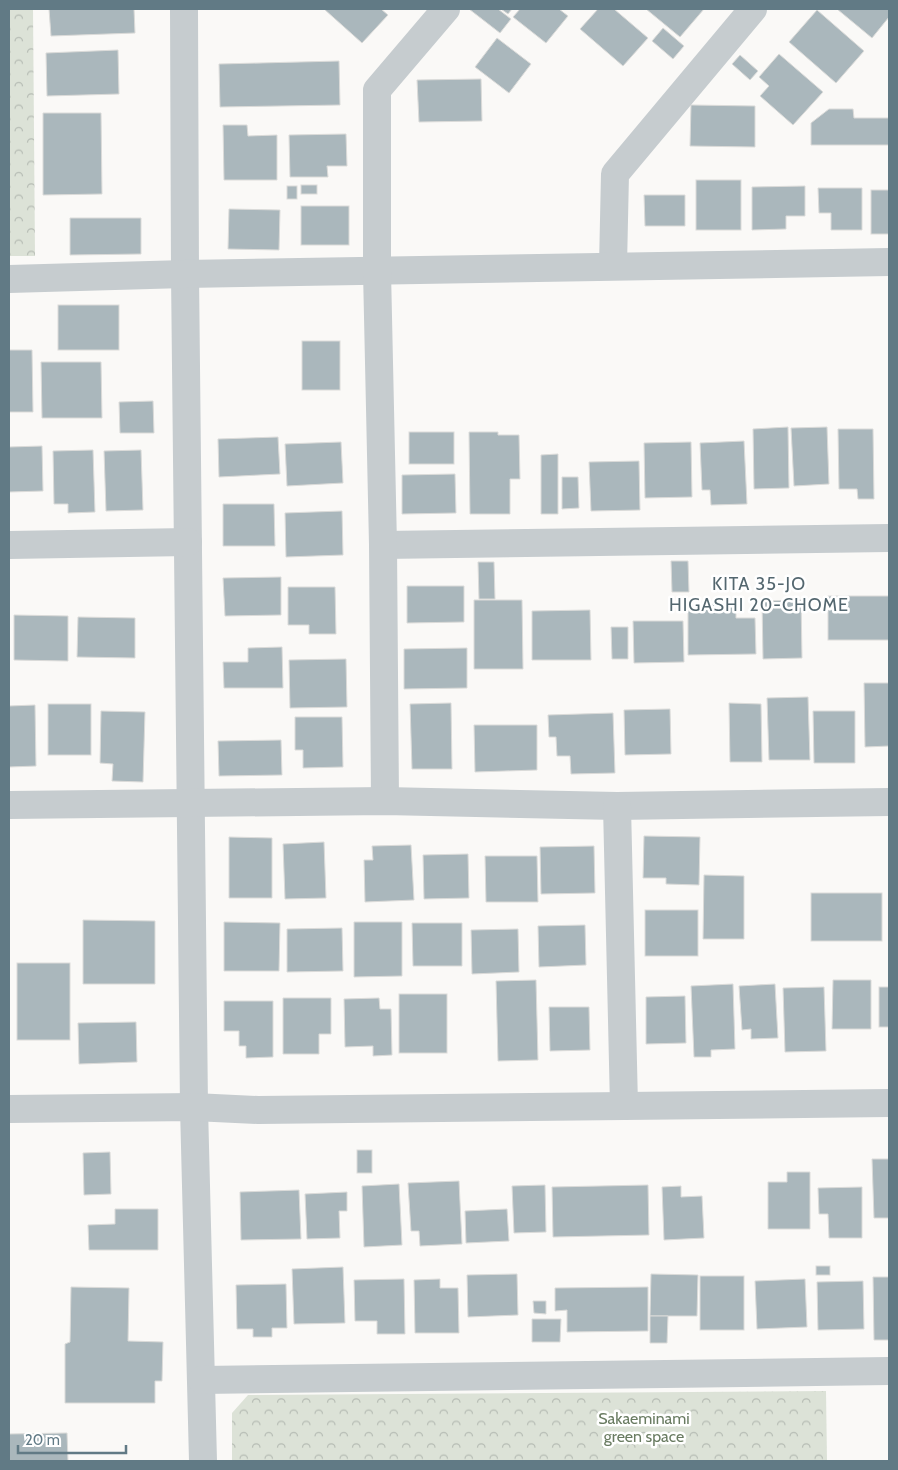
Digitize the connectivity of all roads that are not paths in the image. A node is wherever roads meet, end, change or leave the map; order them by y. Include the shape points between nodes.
1 (184, 9) edge
2 (446, 9) edge
3 (753, 9) edge
4 (889, 262) edge
5 (613, 266) junction
6 (377, 271) junction
7 (185, 274) junction
8 (9, 279) edge
9 (889, 538) edge
10 (188, 542) junction
11 (9, 545) edge
12 (383, 545) junction
13 (385, 802) junction
14 (889, 802) edge
15 (191, 803) junction
16 (9, 805) edge
17 (617, 806) junction
18 (889, 1103) edge
19 (624, 1106) junction
20 (194, 1107) junction
21 (9, 1109) edge
22 (889, 1371) edge
23 (202, 1380) junction
24 (203, 1461) edge

1 - 7 street
2 - 6 street via 377,90
3 - 5 street via 615,174
4 - 5 street
5 - 6 street
6 - 7 street
6 - 12 street
7 - 8 street
7 - 10 street
9 - 12 street
10 - 11 street
10 - 15 street
12 - 13 street
13 - 15 street
13 - 17 street
14 - 17 street
15 - 16 street
15 - 20 street
17 - 19 street
18 - 19 street
19 - 20 street via 258,1110
20 - 21 street
20 - 23 street
22 - 23 street
23 - 24 street

